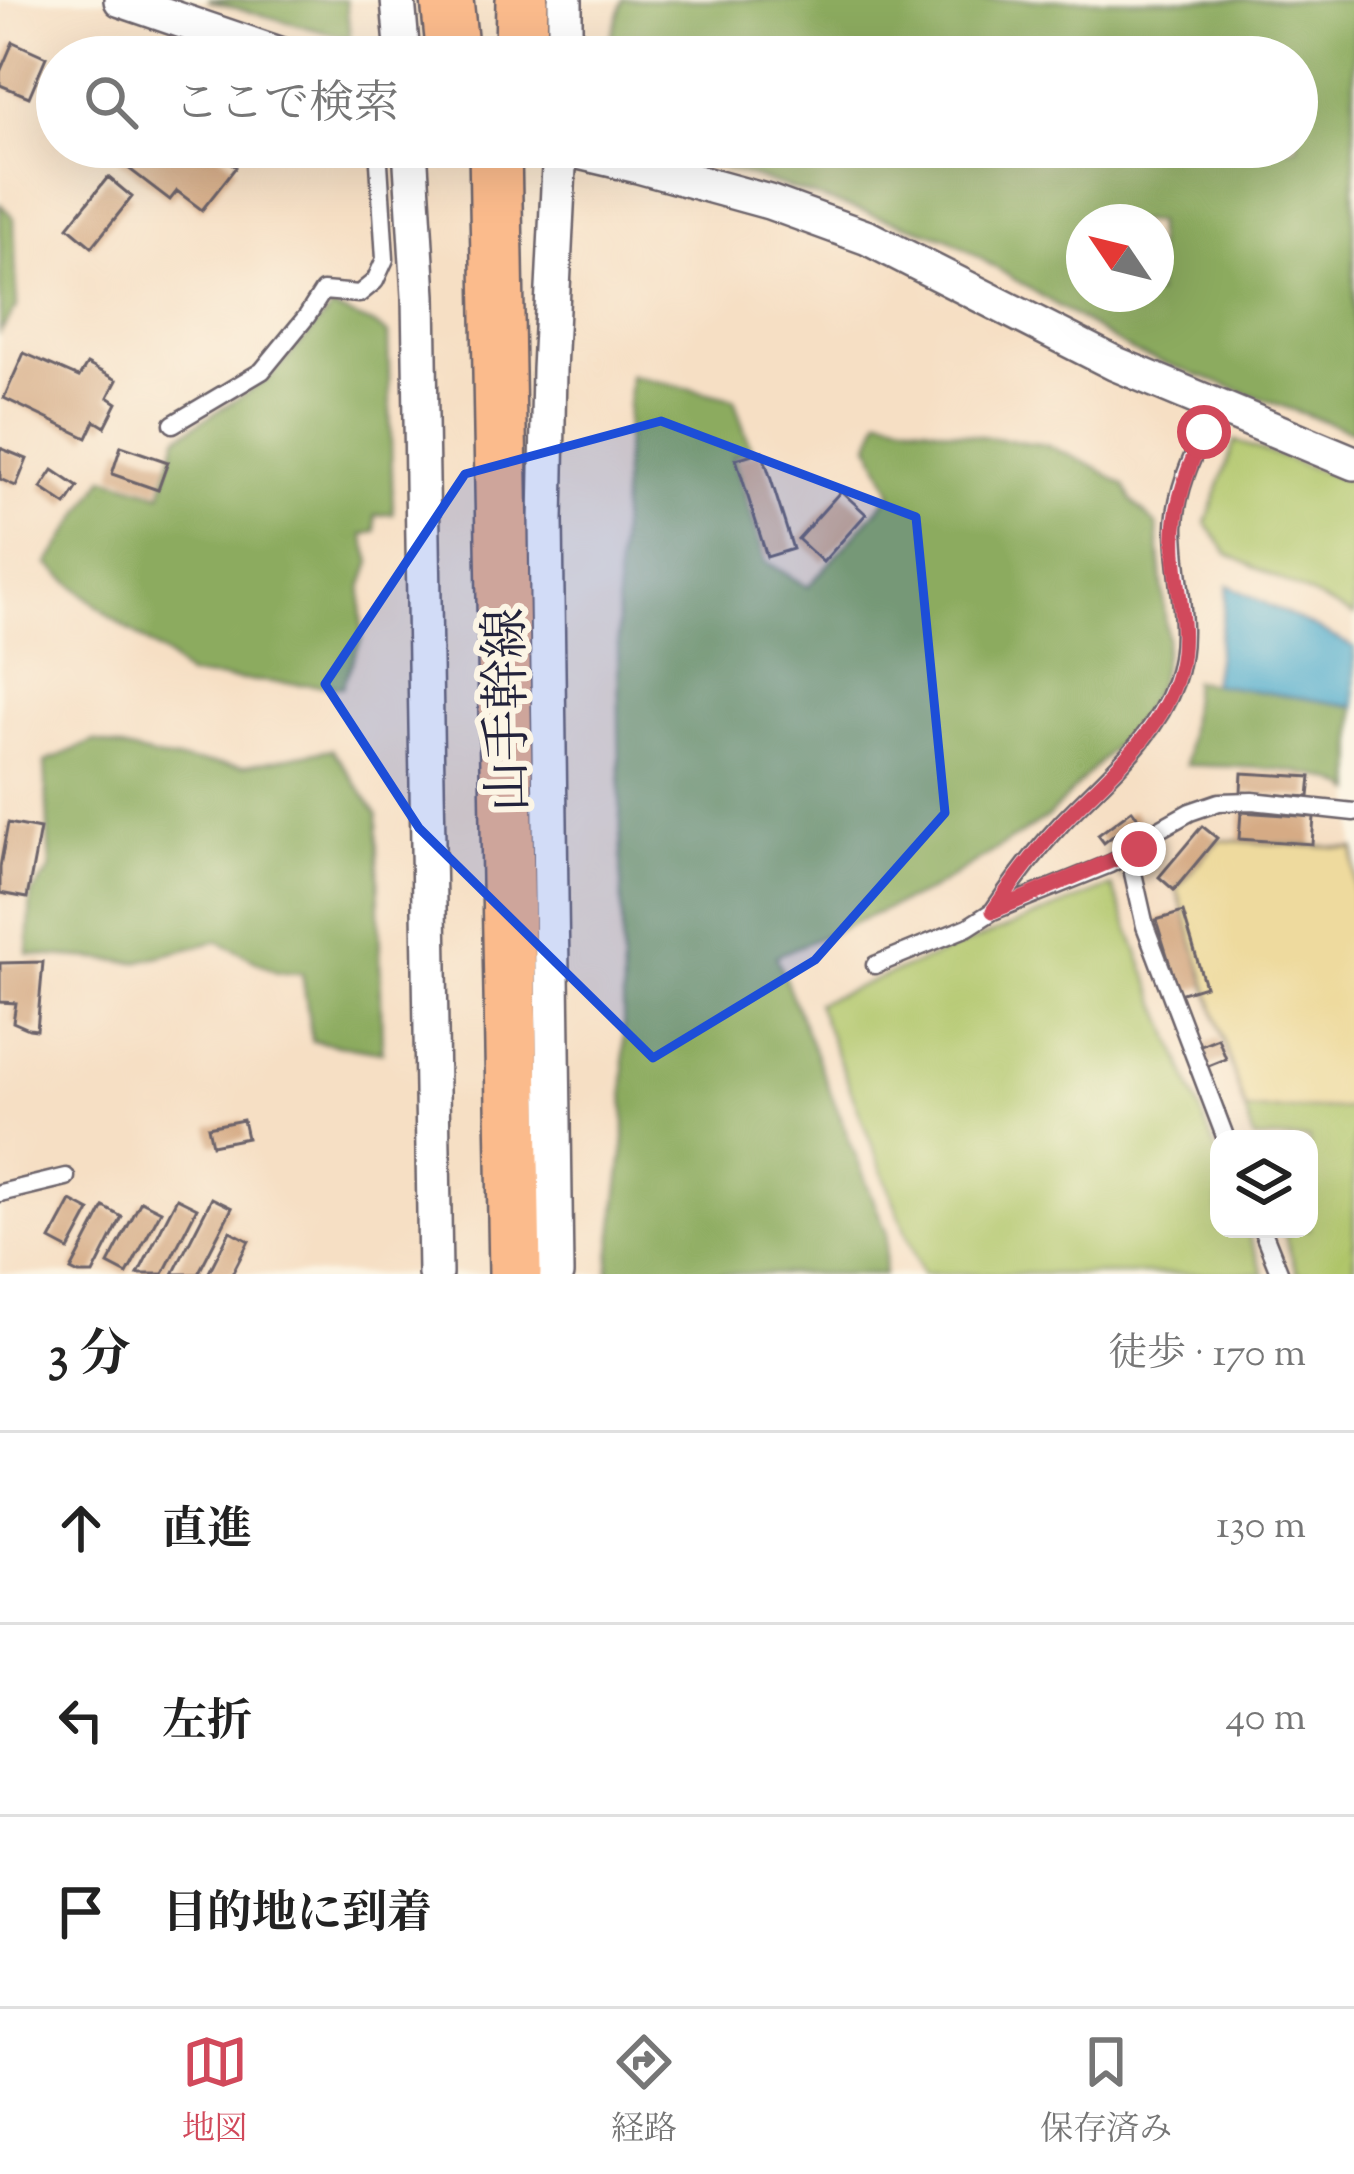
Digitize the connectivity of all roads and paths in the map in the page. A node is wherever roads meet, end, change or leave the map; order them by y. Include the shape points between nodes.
1 (121, 0) edge
2 (398, 0) edge
3 (492, 0) edge
4 (522, 0) edge
5 (565, 0) edge
6 (226, 36) edge
7 (401, 36) edge
8 (479, 36) edge
9 (484, 36) edge
10 (565, 36) edge
11 (379, 168) edge
12 (411, 168) edge
13 (472, 168) edge
14 (494, 168) edge
15 (510, 168) edge
16 (558, 168) edge
17 (645, 168) edge
18 (493, 214) junction
19 (1216, 405) junction
20 (173, 424) dead end
21 (1354, 463) edge
22 (502, 564) junction
23 (1354, 812) edge
24 (1139, 849) junction
25 (993, 911) junction
26 (875, 964) dead end
27 (1223, 1130) edge
28 (66, 1177) dead end
29 (0, 1193) edge
30 (1266, 1238) edge
31 (435, 1274) edge
32 (515, 1274) edge
33 (556, 1274) edge
34 (1280, 1274) edge

1 - 6 street
2 - 7 street
3 - 8 main road
4 - 9 main road
5 - 10 street
11 - 20 lane via 385,259 375,281 359,294 323,291 262,370
12 - 31 street
13 - 18 main road
14 - 18 main road, 山手幹線
15 - 18 main road
16 - 33 street via 546,521
17 - 19 street via 868,238 1116,364
18 - 22 main road
18 - 22 main road, 山手幹線
19 - 21 street
19 - 25 lane via 1175,522 1184,649 1167,702 1152,729 1025,863
22 - 32 main road, 山手幹線
23 - 24 lane via 1219,802 1156,831
24 - 25 lane
24 - 27 lane via 1133,874 1144,926
25 - 26 lane
28 - 29 lane
30 - 34 lane

